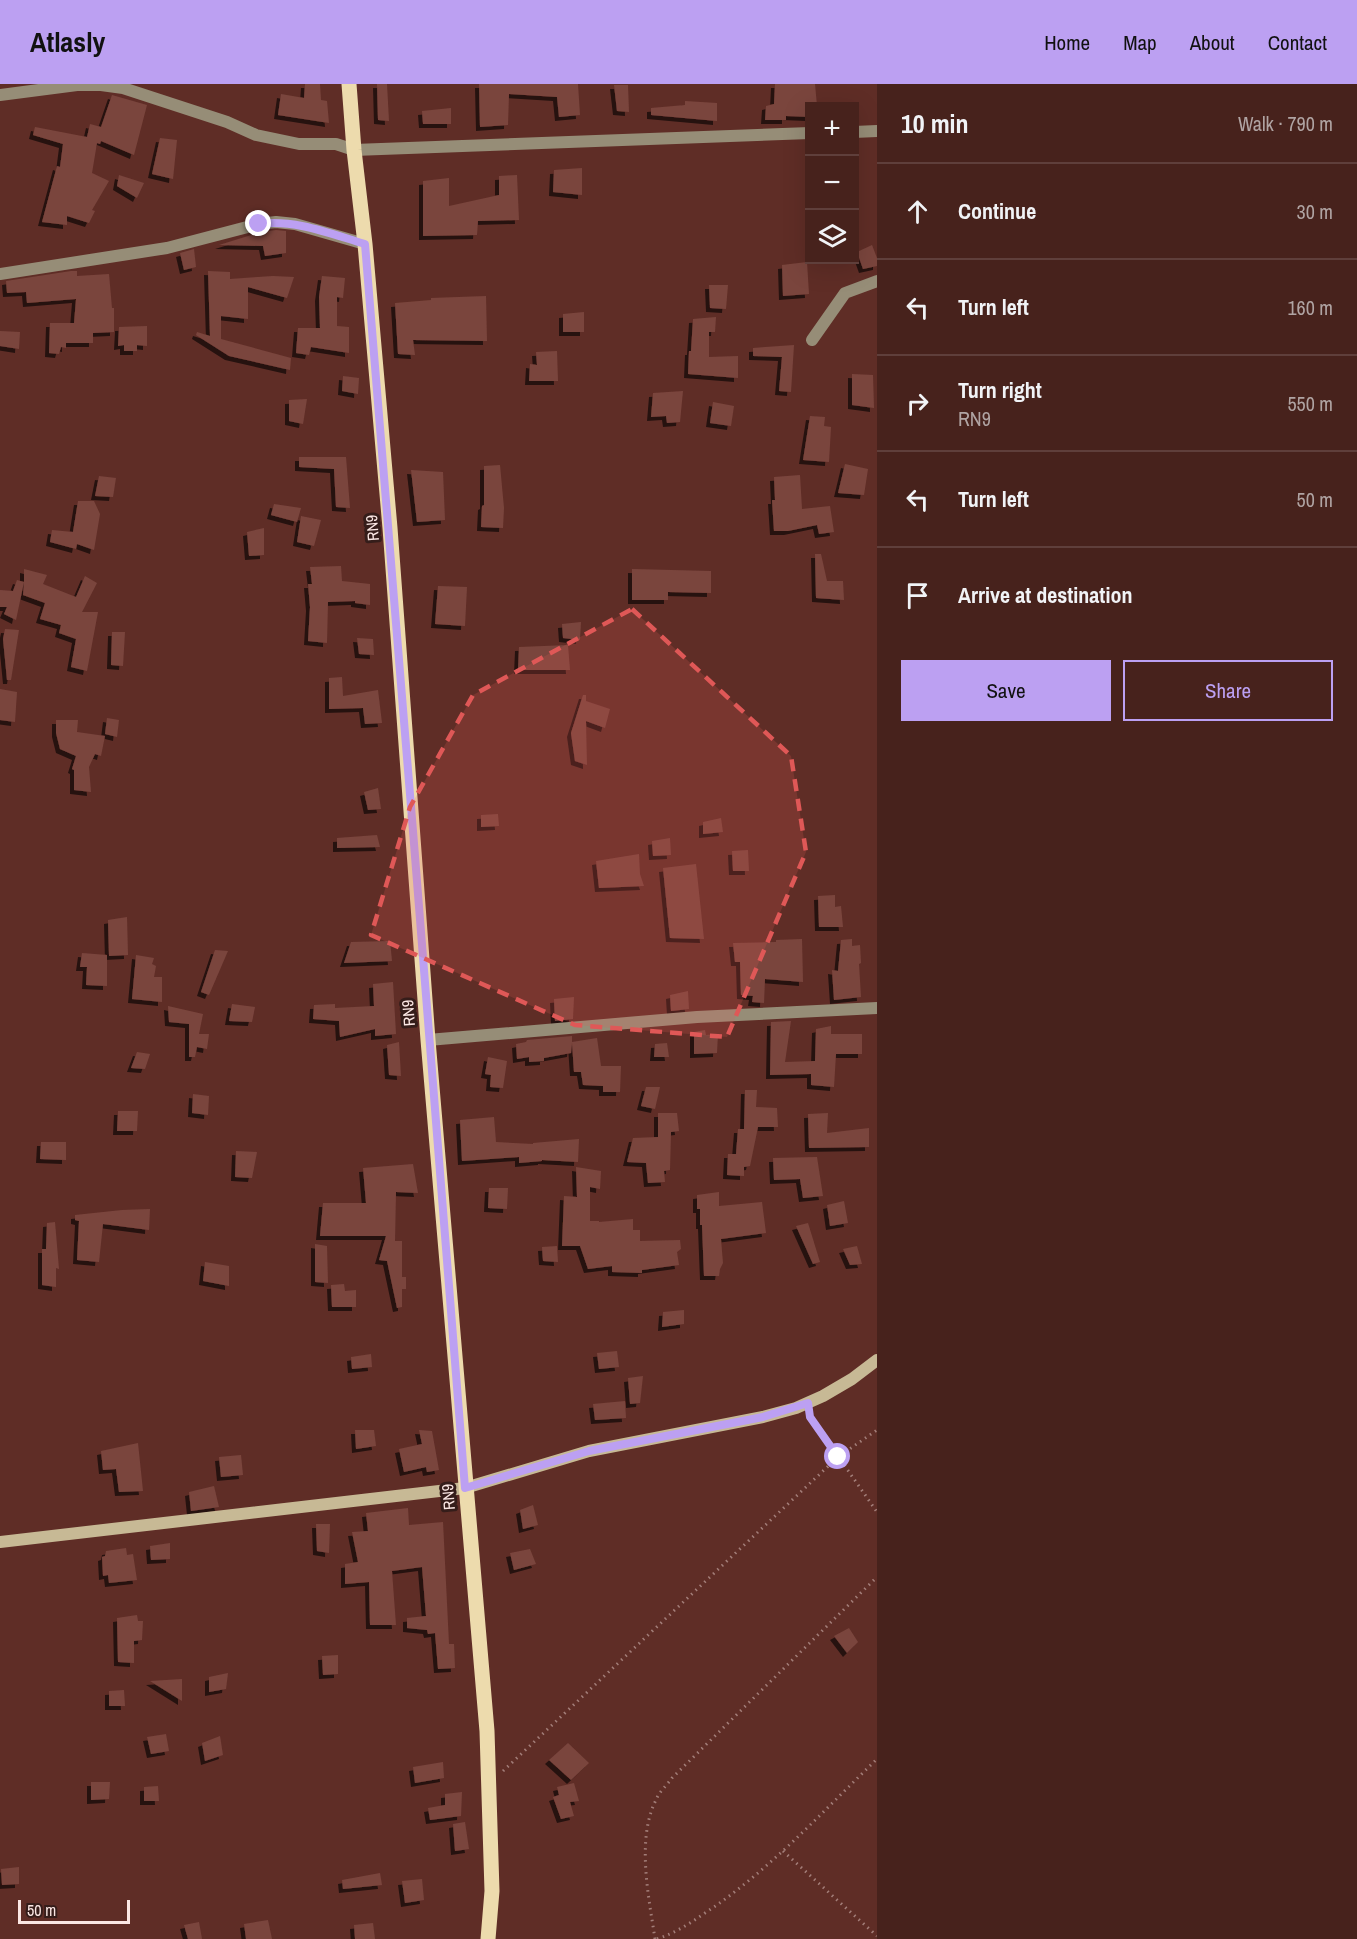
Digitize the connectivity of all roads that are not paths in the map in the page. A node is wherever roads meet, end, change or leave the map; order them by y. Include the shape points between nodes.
1 (349, 84) edge
2 (0, 95) edge
3 (877, 131) edge
4 (859, 132) edge
5 (805, 133) edge
6 (354, 150) junction
7 (365, 244) junction
8 (0, 274) edge
9 (877, 281) edge
10 (812, 340) dead end
11 (877, 1008) edge
12 (428, 1040) junction
13 (877, 1360) edge
14 (465, 1488) junction
15 (0, 1542) edge
16 (488, 1939) edge

1 - 6 main road, RN9
2 - 6 street via 77,85 123,88 256,135 299,144 336,144
3 - 4 street
5 - 6 street
6 - 7 main road, RN9
7 - 8 street via 276,222 167,248
7 - 12 main road, RN9
9 - 10 street via 845,293
11 - 12 street via 697,1017
12 - 14 main road, RN9
13 - 14 street via 808,1403 763,1417 589,1451
14 - 15 street
14 - 16 main road, RN9 via 487,1731 492,1891

